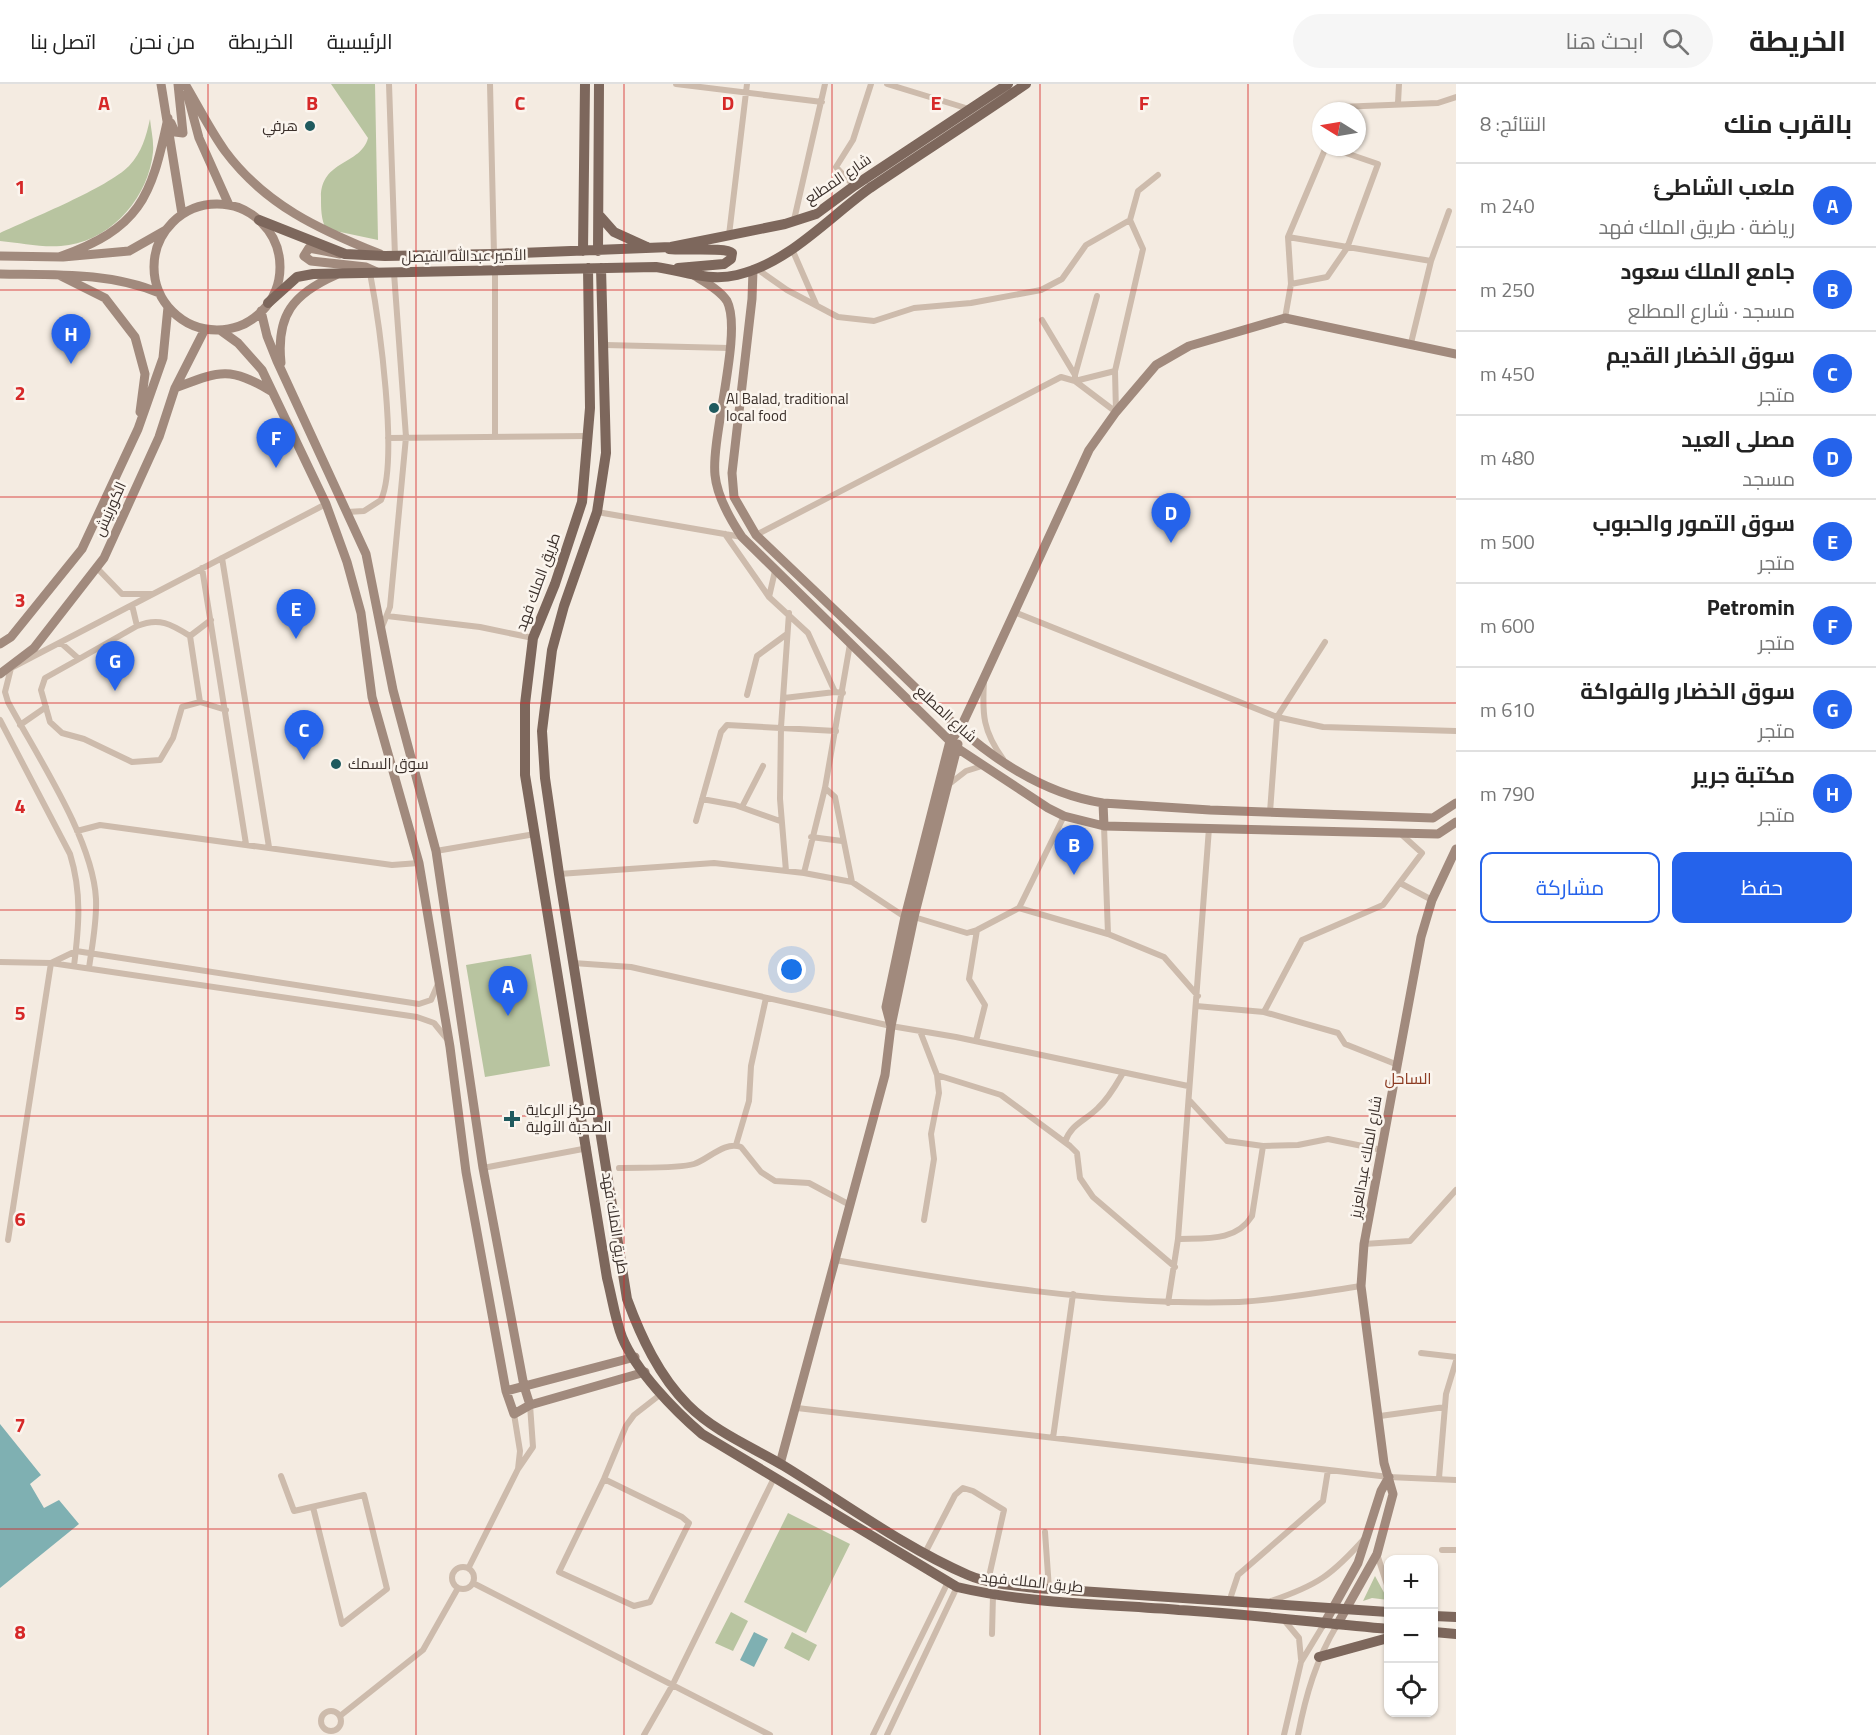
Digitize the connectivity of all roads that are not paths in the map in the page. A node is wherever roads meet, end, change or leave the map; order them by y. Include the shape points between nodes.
1 (161, 84) edge
2 (178, 84) edge
3 (184, 84) edge
4 (389, 84) edge
5 (490, 84) edge
6 (585, 84) edge
7 (599, 84) edge
8 (676, 84) edge
9 (747, 84) edge
10 (825, 84) edge
11 (871, 84) edge
12 (887, 84) edge
13 (1008, 84) edge
14 (1026, 84) edge
15 (1399, 84) edge
16 (686, 85) edge
17 (994, 88) edge
18 (747, 92) junction
19 (1456, 97) edge
20 (822, 102) junction
21 (1398, 104) junction
22 (1366, 106) edge
23 (969, 109) junction
24 (168, 118) junction
25 (1322, 156) edge
26 (1355, 156) edge
27 (1158, 176) dead end
28 (854, 186) junction
29 (229, 205) junction
30 (1449, 211) dead end
31 (182, 214) junction
32 (598, 214) junction
33 (259, 220) junction
34 (1130, 220) junction
35 (794, 221) junction
36 (166, 230) junction
37 (585, 233) junction
38 (598, 235) junction
39 (729, 235) junction
40 (1288, 237) junction
41 (660, 248) junction
42 (1347, 248) junction
43 (792, 249) junction
44 (583, 251) junction
45 (598, 251) junction
46 (345, 254) junction
47 (494, 254) junction
48 (0, 256) edge
49 (390, 256) junction
50 (58, 257) junction
51 (1431, 261) junction
52 (588, 268) junction
53 (602, 268) junction
54 (671, 269) junction
55 (755, 269) junction
56 (495, 270) junction
57 (376, 273) junction
58 (394, 273) junction
59 (0, 274) edge
60 (338, 274) junction
61 (58, 275) junction
62 (694, 276) junction
63 (1291, 284) junction
64 (159, 293) junction
65 (1097, 296) dead end
66 (603, 297) junction
67 (589, 299) junction
68 (816, 304) junction
69 (168, 307) junction
70 (265, 307) junction
71 (1285, 318) junction
72 (1042, 320) dead end
73 (205, 329) junction
74 (220, 330) junction
75 (1411, 343) junction
76 (605, 345) junction
77 (729, 348) junction
78 (1456, 354) edge
79 (1115, 370) junction
80 (282, 371) junction
81 (1075, 378) junction
82 (176, 388) junction
83 (271, 391) junction
84 (1116, 412) junction
85 (138, 429) junction
86 (406, 436) junction
87 (587, 436) junction
88 (495, 437) junction
89 (388, 438) junction
90 (326, 504) junction
91 (347, 512) junction
92 (597, 512) junction
93 (724, 534) junction
94 (756, 535) junction
95 (742, 537) junction
96 (222, 558) junction
97 (97, 568) junction
98 (202, 568) junction
99 (775, 571) junction
100 (153, 594) junction
101 (769, 597) junction
102 (132, 605) junction
103 (1014, 612) junction
104 (789, 613) junction
105 (387, 616) junction
106 (211, 620) junction
107 (137, 626) junction
108 (382, 627) junction
109 (787, 634) junction
110 (190, 636) junction
111 (533, 639) junction
112 (1324, 642) dead end
113 (62, 643) junction
114 (0, 644) edge
115 (850, 644) junction
116 (78, 659) junction
117 (11, 668) junction
118 (0, 674) edge
119 (984, 678) junction
120 (835, 692) junction
121 (843, 693) junction
122 (747, 694) dead end
123 (784, 698) junction
124 (200, 702) junction
125 (46, 707) junction
126 (226, 710) junction
127 (1277, 717) junction
128 (0, 720) edge
129 (20, 725) junction
130 (781, 727) junction
131 (960, 729) junction
132 (836, 731) junction
133 (1456, 731) edge
134 (950, 741) junction
135 (957, 748) junction
136 (1007, 764) junction
137 (763, 766) dead end
138 (984, 766) junction
139 (947, 785) junction
140 (825, 788) junction
141 (702, 800) junction
142 (1103, 803) junction
143 (1455, 805) edge
144 (741, 807) junction
145 (1270, 812) junction
146 (1064, 816) junction
147 (696, 821) dead end
148 (780, 821) junction
149 (1456, 822) edge
150 (1104, 826) junction
151 (1209, 828) junction
152 (77, 831) junction
153 (535, 834) junction
154 (1401, 834) junction
155 (811, 837) junction
156 (842, 841) junction
157 (246, 844) junction
158 (269, 847) junction
159 (1456, 849) edge
160 (436, 851) junction
161 (419, 863) junction
162 (786, 871) junction
163 (559, 873) junction
164 (804, 873) junction
165 (852, 882) junction
166 (1400, 884) junction
167 (1432, 900) junction
168 (1019, 908) junction
169 (909, 917) junction
170 (977, 930) junction
171 (1108, 934) junction
172 (76, 951) junction
173 (91, 953) junction
174 (0, 962) edge
175 (51, 963) junction
176 (572, 963) junction
177 (74, 966) junction
178 (89, 968) junction
179 (438, 978) junction
180 (1198, 996) junction
181 (766, 998) junction
182 (1196, 1005) junction
183 (1264, 1012) junction
184 (891, 1026) junction
185 (583, 1030) junction
186 (920, 1031) junction
187 (568, 1033) junction
188 (976, 1041) junction
189 (450, 1047) junction
190 (1398, 1065) junction
191 (1123, 1073) junction
192 (937, 1075) junction
193 (1188, 1086) junction
194 (1189, 1100) junction
195 (1065, 1142) junction
196 (736, 1145) junction
197 (1263, 1146) junction
198 (588, 1148) junction
199 (1382, 1150) junction
200 (483, 1168) junction
201 (619, 1168) dead end
202 (1456, 1190) edge
203 (850, 1205) junction
204 (924, 1220) dead end
205 (1178, 1239) junction
206 (8, 1240) dead end
207 (1364, 1244) junction
208 (835, 1260) junction
209 (1175, 1267) junction
210 (1361, 1287) junction
211 (1073, 1294) junction
212 (1168, 1302) junction
213 (1421, 1353) dead end
214 (635, 1358) junction
215 (1456, 1359) edge
216 (645, 1372) junction
217 (524, 1386) junction
218 (506, 1392) junction
219 (662, 1393) junction
220 (530, 1405) junction
221 (1445, 1407) junction
222 (796, 1408) junction
223 (514, 1414) junction
224 (1380, 1416) junction
225 (1053, 1438) junction
226 (780, 1464) junction
227 (518, 1470) junction
228 (1328, 1470) junction
229 (281, 1476) dead end
230 (774, 1478) junction
231 (1389, 1478) junction
232 (1439, 1478) junction
233 (604, 1479) junction
234 (1456, 1480) edge
235 (313, 1507) junction
236 (1045, 1532) dead end
237 (1367, 1536) junction
238 (1442, 1550) dead end
239 (1456, 1550) edge
240 (925, 1553) junction
241 (1377, 1554) junction
242 (1358, 1561) junction
243 (1371, 1566) junction
244 (468, 1567) junction
245 (1384, 1573) edge
246 (988, 1581) junction
247 (473, 1583) junction
248 (952, 1584) junction
249 (458, 1588) junction
250 (1049, 1589) junction
251 (993, 1595) junction
252 (1230, 1599) junction
253 (1267, 1602) junction
254 (1334, 1607) junction
255 (1348, 1609) junction
256 (1384, 1612) edge
257 (1438, 1616) edge
258 (1456, 1617) edge
259 (1284, 1620) junction
260 (1324, 1624) junction
261 (1337, 1625) junction
262 (1384, 1629) edge
263 (1438, 1632) edge
264 (992, 1634) dead end
265 (1456, 1634) edge
266 (1384, 1639) edge
267 (1319, 1657) junction
268 (1301, 1662) junction
269 (672, 1686) junction
270 (340, 1716) dead end
271 (1288, 1716) junction
272 (1301, 1719) junction
273 (644, 1735) edge
274 (770, 1735) edge
275 (873, 1735) edge
276 (887, 1735) edge
277 (1284, 1735) edge
278 (1298, 1735) edge

1 - 24 street
2 - 24 street via 183,133 175,132
3 - 29 street via 199,138
3 - 49 street via 224,150 263,192 317,229
4 - 49 street
5 - 47 street
6 - 37 main road
7 - 32 main road
8 - 16 street
9 - 18 street
10 - 20 street
11 - 28 street via 853,140 836,167
12 - 23 street
13 - 17 main road, شارع المطلع
14 - 43 main road, شارع المطلع via 869,189
15 - 21 street
16 - 18 street
17 - 23 main road, شارع المطلع
18 - 20 street
18 - 39 street
19 - 21 street via 1438,103
20 - 35 street
21 - 22 street
23 - 28 main road, شارع المطلع
24 - 31 street
24 - 50 street via 158,168 141,206 129,220 98,242
25 - 40 street
26 - 42 street via 1378,164
27 - 34 street via 1138,191
28 - 35 main road, شارع المطلع via 816,214
29 - 31 street via 197,207
29 - 33 street
30 - 51 street
31 - 36 street
32 - 38 main road
32 - 41 main road via 614,232
33 - 46 main road, الأمير عبدالله الفيصل
33 - 70 street via 270,235 278,260 276,287
34 - 68 street via 1086,245 1062,279 1041,290 971,303 914,308 874,321 838,317
34 - 79 street via 1143,249
35 - 39 main road, شارع المطلع
36 - 50 street via 129,251
36 - 64 street via 156,250 154,272
37 - 38 main road via 591,238
37 - 44 main road
38 - 45 main road
39 - 41 main road, شارع المطلع
40 - 42 street
40 - 63 street
41 - 45 main road, الأمير عبدالله الفيصل
41 - 54 main road via 724,249 732,253 724,264
42 - 51 street
42 - 63 street via 1327,277
43 - 55 main road, شارع المطلع
43 - 68 street
44 - 45 main road, الأمير عبدالله الفيصل
44 - 47 main road, الأمير عبدالله الفيصل
46 - 49 main road, الأمير عبدالله الفيصل
46 - 57 street via 309,248 304,256 310,261 366,267
47 - 49 main road, الأمير عبدالله الفيصل
48 - 50 street
51 - 75 street
52 - 53 main road, الأمير عبدالله الفيصل
52 - 56 main road, الأمير عبدالله الفيصل
52 - 67 main road, طريق الملك فهد
53 - 54 main road, الأمير عبدالله الفيصل
53 - 66 main road, طريق الملك فهد
54 - 62 main road, شارع المطلع
55 - 62 main road, شارع المطلع via 718,278
55 - 68 street
55 - 94 street, شارع المطلع via 732,473 734,496
56 - 58 main road, الأمير عبدالله الفيصل
56 - 88 street
57 - 58 main road, الأمير عبدالله الفيصل
57 - 60 main road, الأمير عبدالله الفيصل
57 - 89 street
58 - 86 street
59 - 61 street
60 - 70 main road, الأمير عبدالله الفيصل via 297,277
60 - 80 street via 300,295 288,312 281,327
61 - 64 street via 139,284
61 - 85 street via 105,298 135,337 145,374
62 - 77 street, شارع المطلع via 728,304
63 - 71 street
64 - 69 street
65 - 81 street
66 - 67 main road via 596,293
66 - 76 main road, طريق الملك فهد
67 - 87 main road, طريق الملك فهد
69 - 73 street via 185,321
69 - 85 street, الكورنيش via 164,358
70 - 74 street via 235,327
70 - 80 street via 267,336
71 - 75 street
71 - 84 street via 1189,346 1156,365
72 - 81 street
73 - 74 street
73 - 82 street, الكورنيش
74 - 83 street via 262,370
75 - 78 street
76 - 77 street
76 - 92 main road, طريق الملك فهد via 606,453
77 - 95 street, شارع المطلع via 715,475 726,512
79 - 81 street
79 - 84 street
80 - 91 street
81 - 84 street
81 - 94 street via 1061,377
82 - 83 street via 217,372 244,375
82 - 97 street, الكورنيش via 159,437
83 - 90 street
84 - 103 street via 1089,450
85 - 114 street, الكورنيش via 82,549 12,637
86 - 88 street
86 - 89 street
86 - 105 street
87 - 88 street
87 - 111 main road, طريق الملك فهد via 582,502
89 - 91 street via 387,478 381,500 364,511
90 - 96 street
90 - 161 street via 361,613 372,697
91 - 108 street via 366,554
92 - 93 street
92 - 163 main road, طريق الملك فهد via 552,650 542,731
93 - 95 street
93 - 101 street
94 - 131 street, شارع المطلع
95 - 99 street, شارع المطلع
96 - 98 street
96 - 158 street
97 - 100 street via 122,594
97 - 117 street, الكورنيش via 34,648
98 - 100 street
98 - 106 street
99 - 101 street
99 - 115 street, شارع المطلع
100 - 102 street
101 - 104 street
102 - 107 street
102 - 113 street
103 - 119 street
103 - 127 street
104 - 109 street
104 - 120 street via 808,633
105 - 108 street
105 - 111 street via 480,627
106 - 110 street
106 - 126 street
107 - 110 street via 161,621
107 - 116 street
108 - 160 street via 393,690
109 - 122 street via 757,656
109 - 123 street
110 - 124 street
111 - 153 main road, طريق الملك فهد via 525,704 525,763
112 - 127 street
113 - 116 street
113 - 117 street
115 - 121 street
115 - 134 street, شارع المطلع
116 - 125 street via 45,678 41,690
117 - 118 street, الكورنيش
117 - 129 street via 5,692
119 - 131 street
119 - 136 street via 984,721 990,740
120 - 121 street
120 - 123 street
121 - 132 street
123 - 130 street
124 - 125 street via 182,707 167,752 160,760 148,762 132,762 62,733 50,722
124 - 126 street
125 - 129 street
126 - 157 street
127 - 133 street via 1323,728
127 - 145 street
128 - 172 street via 70,854 80,901
129 - 152 street
130 - 132 street
130 - 141 street via 723,727
130 - 148 street
131 - 134 street
131 - 135 street
131 - 136 street, شارع المطلع via 971,741
132 - 140 street
134 - 135 street, شارع المطلع
134 - 169 street
135 - 138 street, شارع المطلع
135 - 139 street
136 - 142 street, شارع المطلع via 1049,788
137 - 144 street
138 - 139 street via 973,767
138 - 146 street, شارع المطلع
139 - 169 street
140 - 155 street
140 - 156 street via 835,797
141 - 144 street
141 - 147 street
142 - 145 street, شارع المطلع
142 - 150 street
143 - 145 street, شارع المطلع via 1433,818
144 - 148 street
146 - 150 street, شارع المطلع
146 - 168 street
148 - 162 street
149 - 154 street, شارع المطلع via 1438,834
150 - 151 street, شارع المطلع
150 - 171 street
151 - 154 street, شارع المطلع
151 - 180 street
152 - 157 street via 100,825
152 - 173 street via 92,872 96,900
153 - 160 street
153 - 187 main road, طريق الملك فهد
154 - 166 street via 1422,853
155 - 156 street
155 - 164 street
156 - 165 street
157 - 158 street
158 - 161 street via 392,865
159 - 167 street, شارع الملك عبدالعزيز
160 - 200 street
161 - 179 street
162 - 163 street via 714,863
162 - 164 street
163 - 176 main road, طريق الملك فهد
164 - 165 street
165 - 169 street
166 - 167 street
166 - 183 street via 1383,905 1302,940
167 - 190 street, شارع الملك عبدالعزيز via 1421,937
168 - 170 street
168 - 171 street
169 - 170 street via 967,933
169 - 184 street
170 - 188 street via 969,979 985,1005
171 - 180 street via 1164,957
172 - 173 street
172 - 175 street
172 - 177 street
173 - 178 street
173 - 179 street via 420,1004 435,995
174 - 175 street
175 - 177 street
175 - 206 street
176 - 181 street via 632,967
176 - 185 main road, طريق الملك فهد
177 - 178 street
178 - 189 street via 417,1017 434,1023
179 - 189 street
180 - 182 street
181 - 184 street
181 - 196 street via 751,1066 749,1101
182 - 183 street
182 - 193 street
183 - 190 street via 1338,1033 1345,1044
184 - 186 street
184 - 203 street via 885,1075
185 - 187 main road
185 - 226 main road, طريق الملك فهد via 627,1299 639,1332 667,1379 689,1406 711,1424
186 - 188 street
186 - 192 street
187 - 198 main road, طريق الملك فهد
188 - 191 street
189 - 218 street via 466,1172
190 - 199 street, شارع الملك عبدالعزيز
191 - 193 street
191 - 195 street via 1097,1109 1068,1131
192 - 195 street via 1001,1095
192 - 204 street via 939,1093 931,1134 934,1159
193 - 194 street
194 - 197 street via 1227,1141
194 - 205 street
195 - 209 street via 1077,1153 1080,1178 1093,1197
196 - 201 street via 684,1166
196 - 203 street via 775,1181 809,1183
197 - 199 street via 1328,1140
197 - 205 street via 1252,1216 1247,1224 1223,1237
198 - 200 street
198 - 214 main road, طريق الملك فهد via 608,1278 622,1337
199 - 207 street, شارع الملك عبدالعزيز
200 - 217 street
202 - 207 street via 1410,1241
203 - 208 street
205 - 209 street
207 - 210 street, شارع الملك عبدالعزيز
208 - 211 street via 945,1279
208 - 222 street
209 - 212 street
210 - 212 street via 1241,1302
210 - 224 street, شارع الملك عبدالعزيز
211 - 212 street
211 - 225 street
213 - 215 street
214 - 216 main road, طريق الملك فهد
214 - 217 street
215 - 221 street
216 - 219 main road, طريق الملك فهد
216 - 220 street
217 - 218 street
217 - 220 street
218 - 223 street
219 - 230 main road, طريق الملك فهد via 702,1434
219 - 233 street via 626,1426
220 - 223 street
220 - 227 street via 533,1447
221 - 224 street
221 - 232 street
222 - 225 street
222 - 226 street
223 - 227 street via 520,1451
224 - 231 street, شارع الملك عبدالعزيز
225 - 228 street
226 - 240 main road, طريق الملك فهد
227 - 244 street
228 - 231 street
228 - 252 street via 1323,1501 1238,1575
229 - 235 street via 294,1511
230 - 248 main road, طريق الملك فهد
230 - 269 street
231 - 232 street
231 - 237 street
231 - 241 street, شارع الملك عبدالعزيز via 1393,1494
232 - 234 street
233 - 233 street via 559,1572 634,1606 646,1605 689,1523
235 - 235 street via 364,1495 366,1502 387,1589 342,1624
236 - 250 street
237 - 242 street
237 - 253 street via 1322,1580 1308,1589
238 - 239 street
240 - 246 main road, طريق الملك فهد
240 - 246 street via 955,1495 963,1488 973,1491 1004,1510
241 - 243 street, شارع الملك عبدالعزيز
241 - 245 street
242 - 243 street
242 - 254 street
243 - 255 street, شارع الملك عبدالعزيز
244 - 247 street via 473,1572
244 - 249 street via 453,1572
246 - 250 main road, طريق الملك فهد
247 - 249 street via 468,1588
247 - 269 street
248 - 251 main road, طريق الملك فهد
248 - 275 street
248 - 276 street
249 - 270 street via 423,1650
250 - 252 main road, طريق الملك فهد
251 - 259 main road, طريق الملك فهد
251 - 264 street
252 - 253 main road, طريق الملك فهد
253 - 254 main road, طريق الملك فهد
254 - 255 main road, طريق الملك فهد
254 - 260 street
255 - 256 main road, طريق الملك فهد
255 - 261 street, شارع الملك عبدالعزيز
257 - 258 main road
259 - 260 main road, طريق الملك فهد
259 - 268 street via 1299,1638
260 - 261 main road, طريق الملك فهد
260 - 268 street
261 - 262 main road, طريق الملك فهد
261 - 267 street, شارع الملك عبدالعزيز
263 - 265 main road
266 - 267 main road
267 - 272 street, شارع الملك عبدالعزيز
268 - 271 street
269 - 273 street
269 - 274 street
271 - 272 street
271 - 277 street
272 - 278 street, شارع الملك عبدالعزيز

